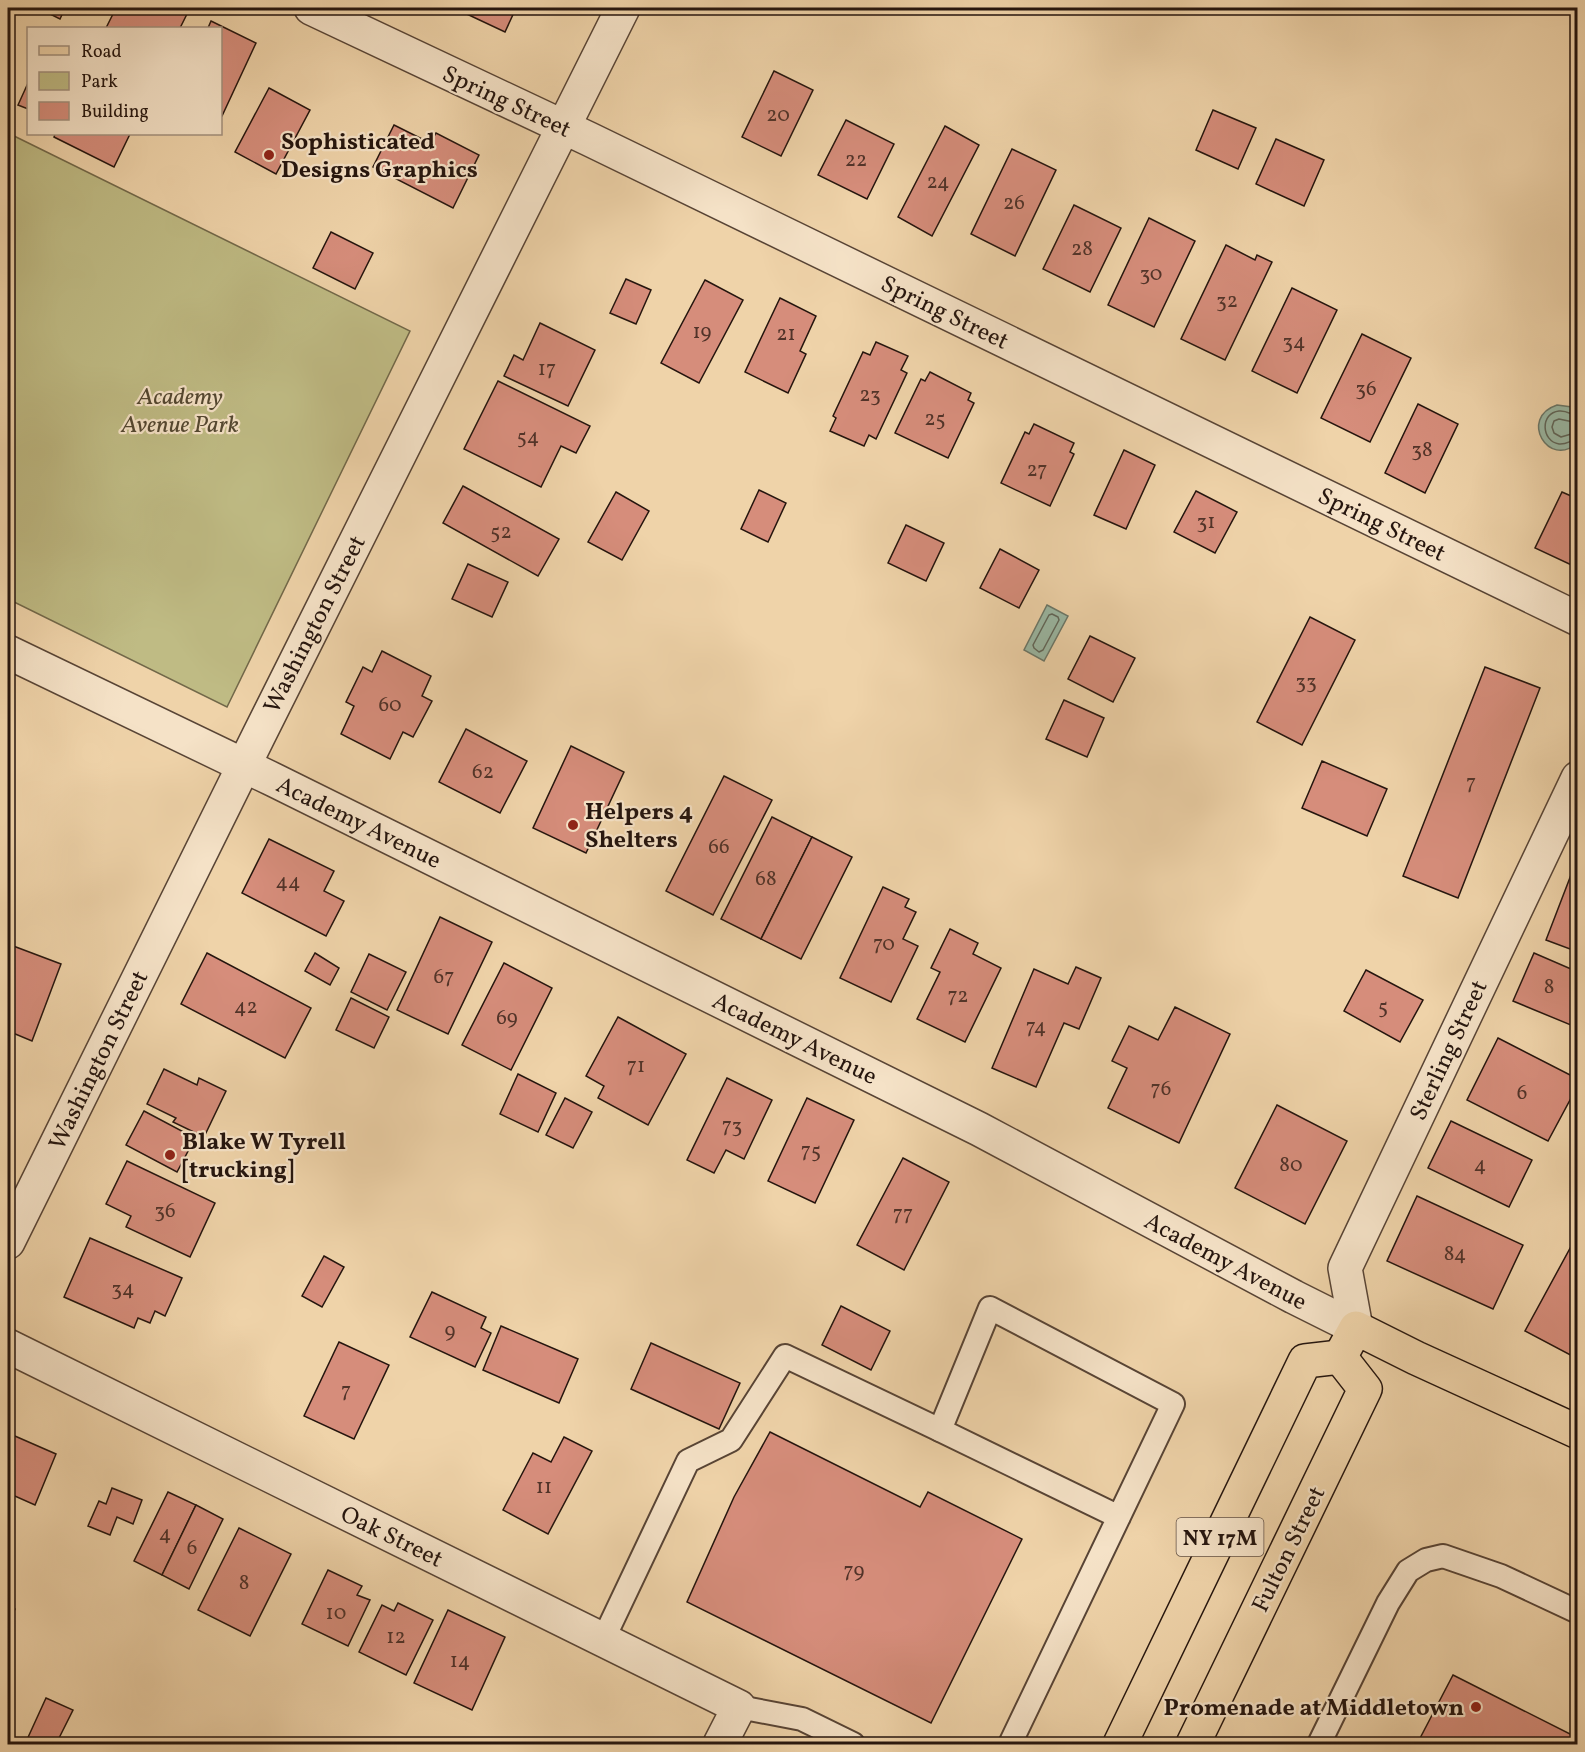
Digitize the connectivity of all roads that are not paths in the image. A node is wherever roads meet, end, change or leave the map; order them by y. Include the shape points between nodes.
1 (311, 8) edge
2 (623, 8) edge
3 (563, 127) junction
4 (1578, 618) edge
5 (8, 652) edge
6 (243, 767) junction
7 (1578, 778) edge
8 (11, 1225) edge
9 (1356, 1328) junction
10 (8, 1346) edge
11 (1340, 1357) junction
12 (940, 1430) junction
13 (1578, 1432) edge
14 (1119, 1517) junction
15 (1578, 1612) edge
16 (603, 1640) junction
17 (739, 1707) junction
18 (720, 1744) edge
19 (853, 1744) edge
20 (1010, 1744) edge
21 (1119, 1744) edge
22 (1192, 1744) edge
23 (1320, 1744) edge

1 - 3 street, Spring Street
2 - 3 street, Washington Street
3 - 4 street, Spring Street
3 - 6 street, Washington Street
5 - 6 street, Academy Avenue
6 - 8 street, Washington Street
6 - 9 street, Academy Avenue via 979,1129
7 - 9 street, Sterling Street via 1345,1268
9 - 11 main road
9 - 13 main road, Academy Avenue
10 - 16 street, Oak Street
11 - 21 main road, NY 17M via 1305,1360
11 - 22 main road, Fulton Street / NY 17M via 1365,1389
12 - 14 lane
12 - 14 lane via 990,1308 1173,1404
12 - 16 lane via 785,1356 731,1440 688,1461
14 - 20 lane
15 - 23 lane via 1501,1576 1443,1556 1426,1560 1408,1571 1388,1603
16 - 17 street, Oak Street
17 - 18 street
17 - 19 lane via 802,1719

